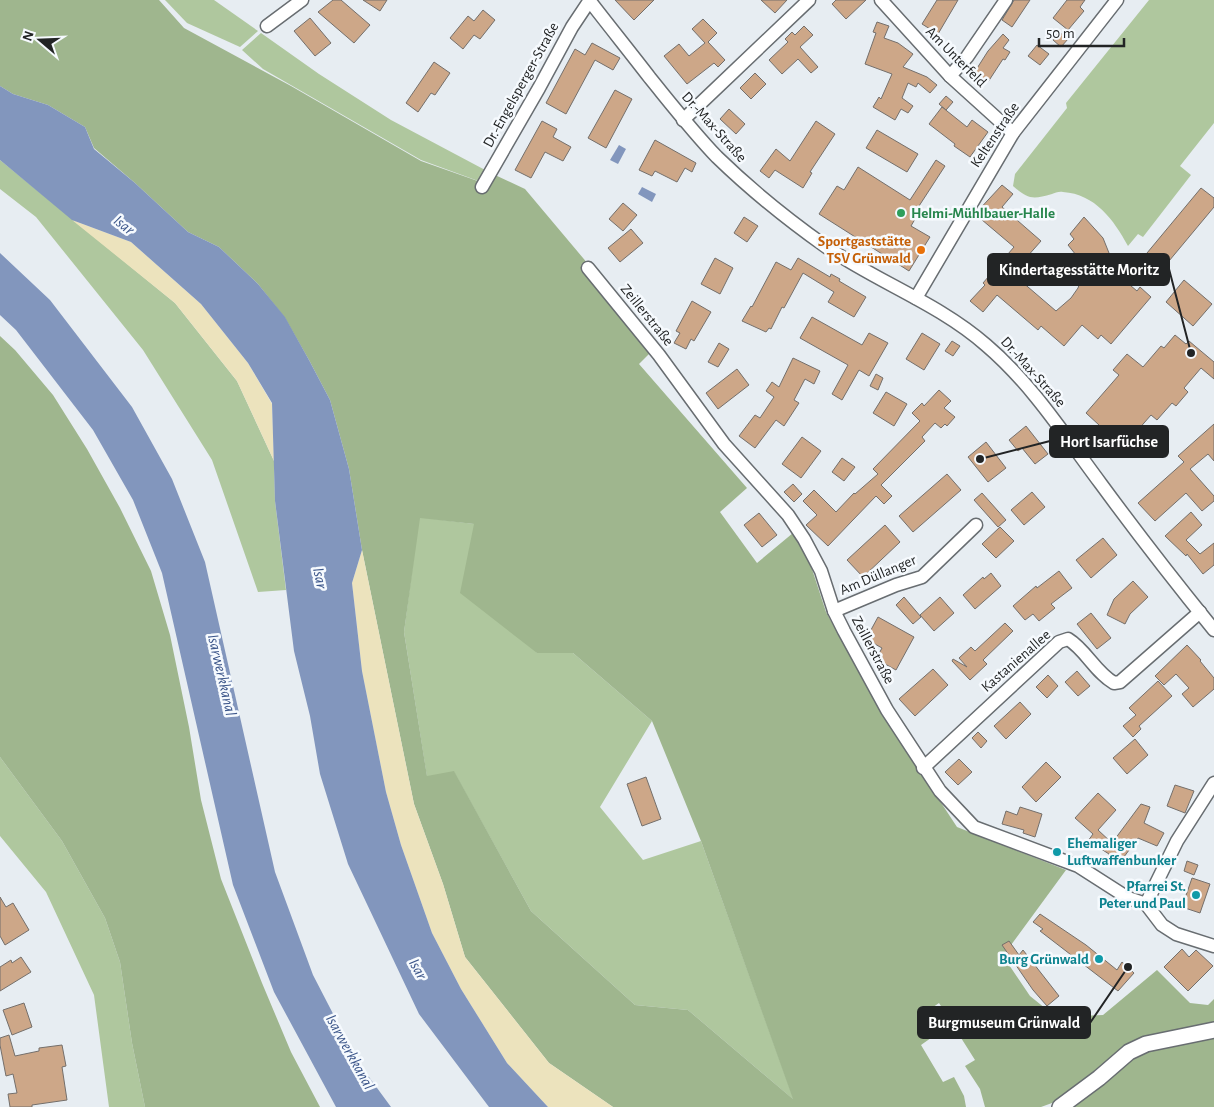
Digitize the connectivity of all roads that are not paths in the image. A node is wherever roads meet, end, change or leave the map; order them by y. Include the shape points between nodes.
1 (302, 0) edge
2 (589, 0) edge
3 (809, 0) edge
4 (881, 0) edge
5 (1006, 0) edge
6 (1117, 0) edge
7 (267, 26) dead end
8 (950, 76) junction
9 (683, 120) junction
10 (1013, 133) junction
11 (482, 187) dead end
12 (588, 268) dead end
13 (916, 298) junction
14 (976, 525) dead end
15 (834, 611) junction
16 (1200, 612) junction
17 (1214, 630) edge
18 (923, 768) junction
19 (1214, 783) edge
20 (1146, 904) junction
21 (1214, 946) edge
22 (1214, 1030) edge
23 (1060, 1107) edge

1 - 7 street
2 - 9 street, Dr.-Max-Straße
2 - 11 street, Dr.-Engelsperger-Straße
3 - 9 street
4 - 8 street, Am Unterfeld
5 - 8 street
6 - 10 street, Keltenstraße
8 - 10 street, Am Unterfeld
9 - 13 street, Dr.-Max-Straße via 738,177 785,216 855,265
10 - 13 street, Keltenstraße
12 - 15 street, Zeillerstraße via 659,355 724,444 788,516 821,570
13 - 16 street, Dr.-Max-Straße via 986,344 1011,369 1046,409
14 - 15 street, Am Düllanger via 922,577
15 - 18 street, Zeillerstraße via 887,710
16 - 17 street, Dr.-Max-Straße
16 - 18 street, Kastanienallee via 1120,682 1114,683 1106,678 1076,644 1068,639 1059,642
18 - 20 street, Zeillerstraße via 974,827 1078,866 1128,898
19 - 20 street via 1177,840
20 - 21 street via 1162,925 1176,934
22 - 23 main road via 1146,1044 1129,1052

